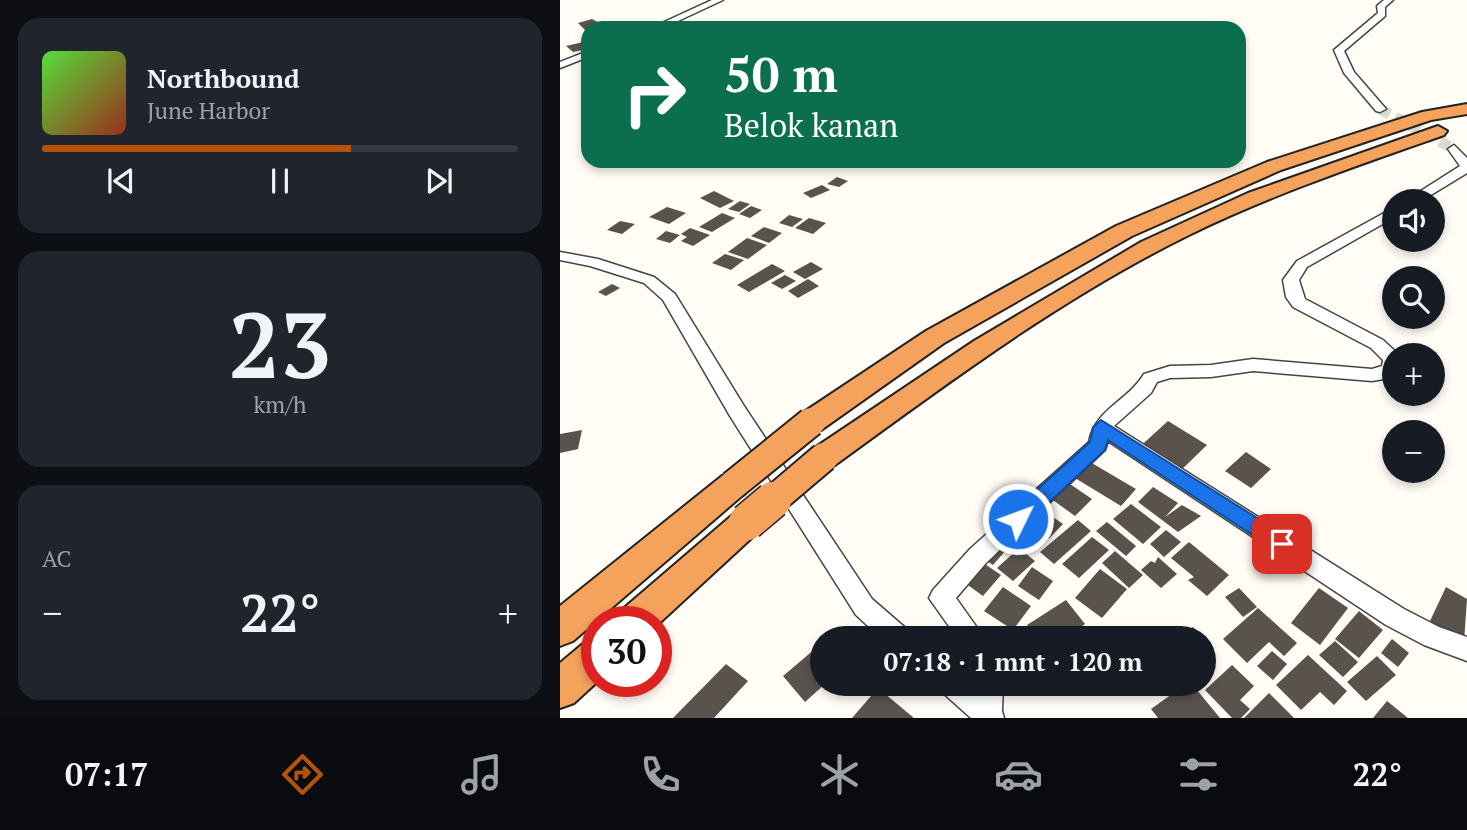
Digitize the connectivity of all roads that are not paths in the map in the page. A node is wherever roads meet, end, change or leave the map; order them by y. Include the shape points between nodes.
1 (719, 0) edge
2 (1389, 0) edge
3 (672, 21) edge
4 (581, 57) edge
5 (560, 65) edge
6 (1380, 109) tunnel mouth
7 (1467, 109) edge
8 (1467, 124) edge
9 (1454, 149) dead end
10 (1433, 189) edge
11 (1382, 218) edge
12 (560, 256) edge
13 (1101, 427) junction
14 (653, 606) edge
15 (885, 626) edge
16 (963, 626) edge
17 (560, 629) edge
18 (1467, 649) edge
19 (581, 670) edge
20 (560, 689) edge
21 (965, 696) edge
22 (990, 696) edge
23 (989, 717) edge

1 - 3 street
2 - 6 street via 1381,6 1381,14 1339,50 1349,72
4 - 5 street
7 - 17 highway, bridge via 1428,116 1274,166 1124,231 934,337 811,422
8 - 14 highway, bridge via 1299,179 1150,247 963,357 824,457
9 - 10 street via 1467,166
11 - 13 street via 1302,264 1292,280 1299,303 1388,352 1391,368 1384,374 1276,365 1160,374 1150,378 1145,388
12 - 15 street via 649,280 669,297 864,607
13 - 16 street via 1098,445 978,556 941,598
13 - 18 street via 1395,617
19 - 20 highway
21 - 23 street
22 - 23 street

